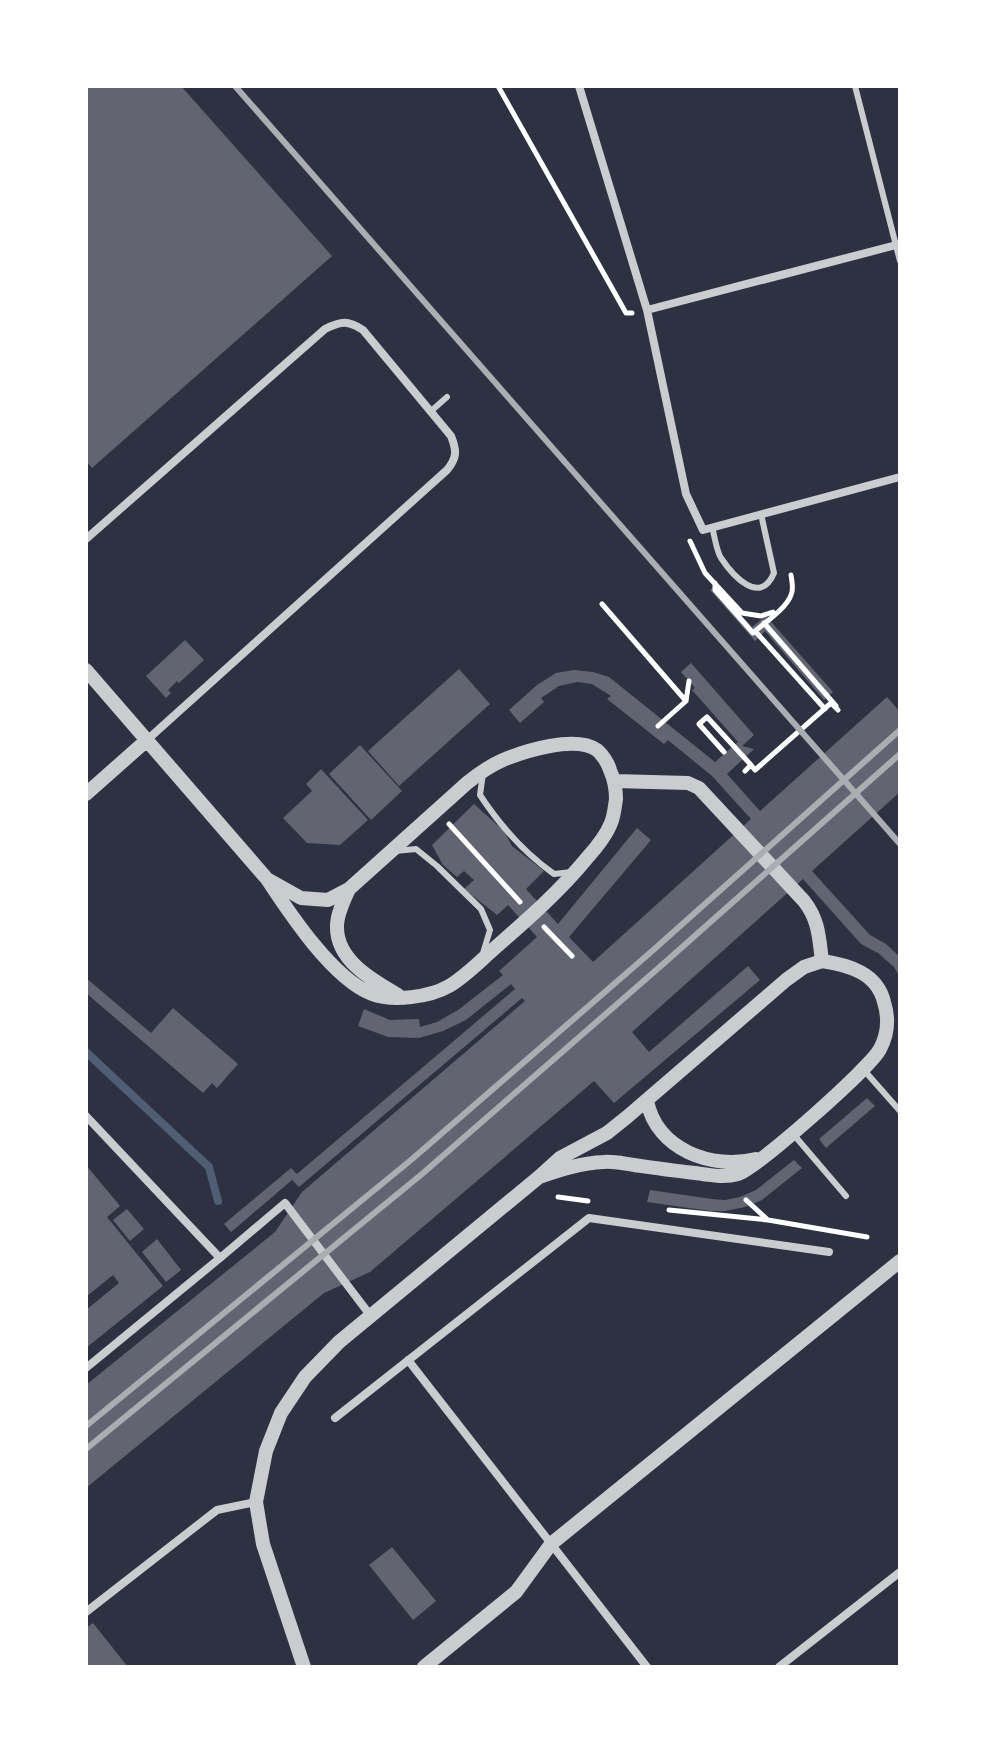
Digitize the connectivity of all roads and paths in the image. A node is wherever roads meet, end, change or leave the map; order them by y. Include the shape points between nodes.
1 (498, 86) edge
2 (579, 86) edge
3 (855, 86) edge
4 (898, 244) edge
5 (900, 261) edge
6 (647, 310) junction
7 (447, 397) dead end
8 (430, 412) junction
9 (900, 477) edge
10 (761, 514) junction
11 (712, 527) junction
12 (86, 539) edge
13 (602, 604) dead end
14 (764, 623) dead end
15 (758, 633) dead end
16 (86, 670) edge
17 (689, 681) dead end
18 (686, 701) junction
19 (825, 709) junction
20 (658, 726) dead end
21 (147, 740) junction
22 (724, 752) dead end
23 (751, 765) junction
24 (484, 770) junction
25 (745, 771) dead end
26 (615, 781) junction
27 (86, 794) edge
28 (436, 810) junction
29 (392, 851) junction
30 (576, 871) junction
31 (267, 879) junction
32 (349, 889) junction
33 (532, 915) junction
34 (572, 956) dead end
35 (480, 961) junction
36 (822, 961) junction
37 (402, 997) junction
38 (863, 1069) junction
39 (647, 1101) junction
40 (900, 1111) edge
41 (86, 1116) edge
42 (792, 1133) junction
43 (764, 1157) junction
44 (539, 1177) junction
45 (846, 1196) dead end
46 (746, 1200) dead end
47 (867, 1237) dead end
48 (829, 1252) dead end
49 (220, 1258) junction
50 (900, 1261) edge
51 (370, 1315) junction
52 (408, 1360) junction
53 (86, 1368) edge
54 (335, 1418) dead end
55 (256, 1502) junction
56 (551, 1544) junction
57 (900, 1572) edge
58 (86, 1612) edge
59 (304, 1667) edge
60 (424, 1667) edge
61 (647, 1667) edge
62 (779, 1667) edge

1 - 6 path via 626,313
2 - 6 street
3 - 4 lane
4 - 5 lane
4 - 6 street
6 - 11 street via 686,494 703,530
7 - 8 lane
8 - 12 street via 363,330 339,322
8 - 21 street via 456,448 447,470
9 - 10 street
10 - 11 street
10 - 11 lane via 774,573 755,588 744,584 720,557
13 - 18 path
14 - 19 path via 838,710 831,703
15 - 19 path
16 - 21 street
17 - 18 path
18 - 20 path
19 - 23 path via 755,770
21 - 27 street
21 - 31 street
22 - 23 path via 699,724 707,717
23 - 25 path
24 - 26 street via 535,749 577,743 596,749
24 - 28 street
24 - 30 lane via 480,795 497,821 554,874
26 - 30 street via 611,823
26 - 36 street via 688,783 699,788 813,913
28 - 29 street
28 - 33 path
29 - 32 street
29 - 35 lane via 416,849 481,909 490,930
30 - 33 street
31 - 32 street via 301,898 328,900
31 - 37 street via 319,951 354,985 375,995
32 - 37 street via 337,925 340,945 372,980
33 - 34 path
33 - 35 street
35 - 37 street via 448,986
36 - 38 street via 857,970 882,994 887,1033
36 - 39 street via 786,980
38 - 40 lane
38 - 42 street
39 - 43 street via 668,1138 696,1157 744,1162
39 - 44 street
41 - 49 street
42 - 43 street
42 - 45 lane
43 - 44 street via 739,1174 728,1175 606,1161
44 - 51 street
46 - 47 path via 768,1220
48 - 52 street via 589,1218
49 - 51 street via 285,1203
49 - 53 street
50 - 56 street
51 - 55 street via 305,1377 281,1413 266,1451
52 - 54 street
52 - 56 street
55 - 58 street via 217,1510
55 - 59 street via 263,1544
56 - 60 street via 516,1592
56 - 61 street
57 - 62 street

